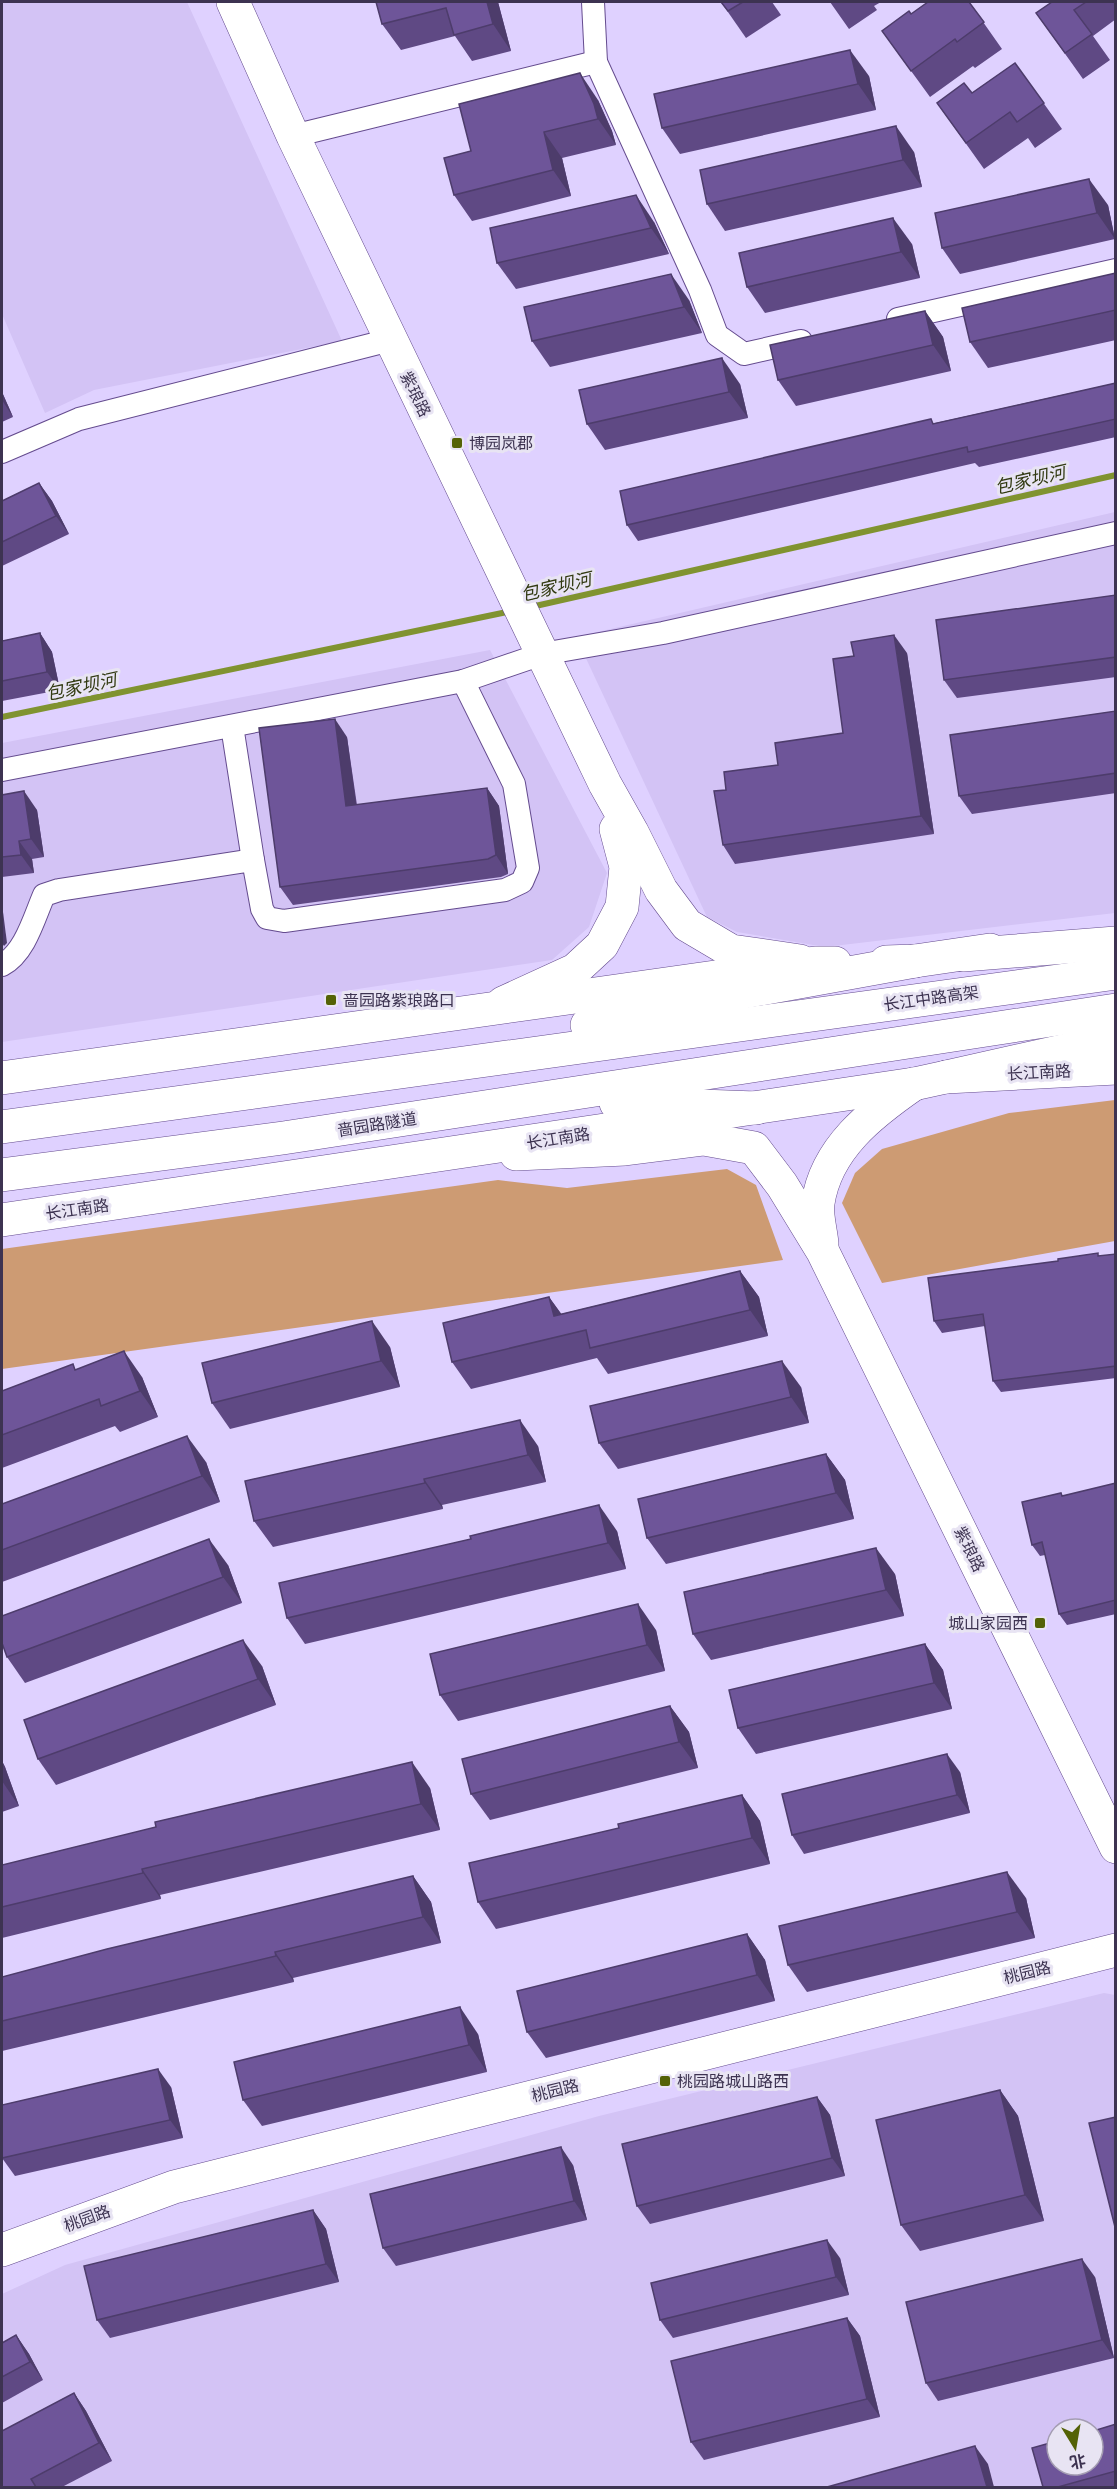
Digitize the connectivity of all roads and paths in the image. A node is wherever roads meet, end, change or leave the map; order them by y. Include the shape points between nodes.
1 (233, 2) edge
2 (593, 2) edge
3 (596, 62) junction
4 (293, 136) junction
5 (1116, 270) edge
6 (883, 322) edge
7 (825, 336) edge
8 (390, 340) junction
9 (2, 453) edge
10 (1116, 533) edge
11 (542, 654) junction
12 (463, 681) junction
13 (232, 726) junction
14 (2, 770) edge
15 (605, 784) junction
16 (253, 860) junction
17 (1116, 926) edge
18 (1116, 943) edge
19 (963, 955) junction
20 (915, 961) junction
21 (815, 963) junction
22 (2, 965) edge
23 (1116, 973) edge
24 (489, 1010) junction
25 (1116, 1010) edge
26 (1116, 1039) edge
27 (1116, 1068) edge
28 (946, 1077) junction
29 (2, 1078) edge
30 (914, 1083) junction
31 (756, 1108) junction
32 (2, 1126) edge
33 (283, 1138) junction
34 (449, 1155) junction
35 (2, 1175) edge
36 (2, 1220) edge
37 (823, 1252) junction
38 (1116, 1847) edge
39 (1116, 1950) edge
40 (2, 2250) edge

1 - 4 main road, 紫琅路
2 - 3 street
3 - 4 street
3 - 7 street via 717,335 744,354
4 - 8 main road, 紫琅路
5 - 6 street
8 - 9 street via 79,419
8 - 11 main road, 紫琅路
10 - 11 street via 663,633
11 - 12 street
11 - 15 main road, 紫琅路
12 - 13 street
12 - 16 street via 514,784 528,868 522,882 505,890 284,921 267,918 262,909
13 - 14 street
13 - 16 street
15 - 21 main road via 661,890 687,925 731,951
15 - 24 main road via 627,867 622,907 602,945 575,970
16 - 22 street via 44,895 12,960
17 - 19 main road
18 - 19 main road
19 - 20 main road
20 - 21 main road
20 - 32 main road via 541,1034 158,1088
21 - 24 main road
23 - 32 main road, 长江中路高架
24 - 29 main road
25 - 33 main road, 啬园路隧道
26 - 28 main road
27 - 28 main road, 长江南路
28 - 30 main road, 长江南路
30 - 31 main road, 长江南路
30 - 37 main road via 849,1138 826,1170 818,1204
31 - 33 main road via 610,1103
31 - 34 main road, 长江南路
33 - 35 main road, 啬园路隧道
34 - 36 main road, 长江南路
34 - 37 main road, 紫琅路 via 562,1153 704,1139 754,1148
37 - 38 main road, 紫琅路
39 - 40 main road, 桃园路 via 174,2187

